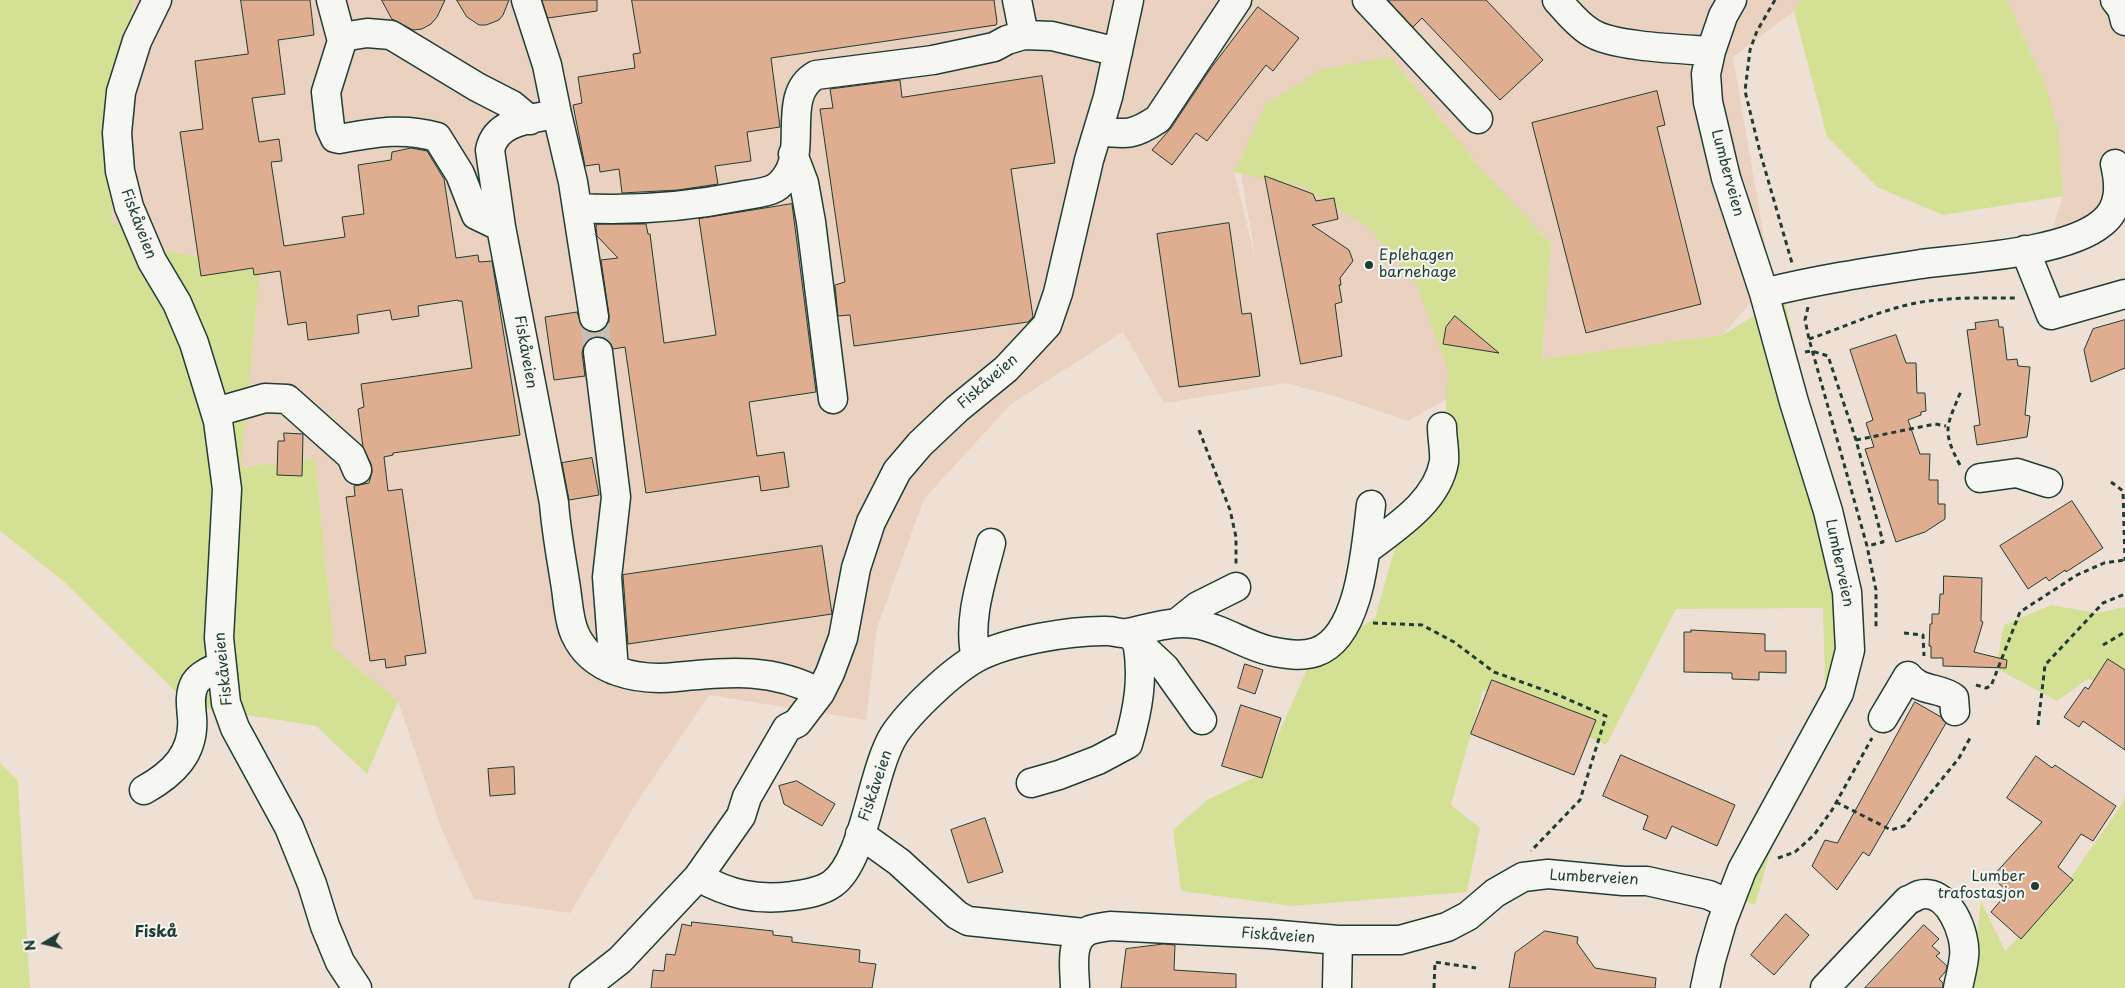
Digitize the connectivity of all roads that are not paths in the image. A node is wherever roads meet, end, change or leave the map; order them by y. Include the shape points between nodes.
1 (157, 0) edge
2 (331, 0) edge
3 (526, 0) edge
4 (1017, 0) edge
5 (1237, 0) edge
6 (1367, 0) edge
7 (1557, 0) edge
8 (1580, 0) edge
9 (1732, 0) edge
10 (2115, 0) edge
11 (1128, 7) edge
12 (2125, 21) edge
13 (1591, 33) junction
14 (1024, 35) junction
15 (342, 41) junction
16 (1711, 51) junction
17 (1118, 52) junction
18 (557, 114) junction
19 (1478, 119) dead end
20 (530, 120) junction
21 (1099, 131) junction
22 (793, 154) junction
23 (2115, 164) dead end
24 (578, 208) junction
25 (501, 227) junction
26 (2026, 250) junction
27 (1764, 293) junction
28 (2125, 294) edge
29 (594, 317) tunnel mouth
30 (598, 352) tunnel mouth
31 (833, 399) dead end
32 (216, 412) junction
33 (1442, 427) dead end
34 (357, 470) dead end
35 (1980, 478) road end
36 (2048, 483) dead end
37 (1372, 505) dead end
38 (992, 543) dead end
39 (1366, 550) junction
40 (1236, 587) road end
41 (1178, 622) junction
42 (1132, 637) junction
43 (976, 658) junction
44 (221, 666) junction
45 (614, 670) junction
46 (820, 693) junction
47 (1955, 711) dead end
48 (1883, 718) road end
49 (1202, 720) dead end
50 (1031, 783) dead end
51 (144, 790) dead end
52 (860, 834) junction
53 (698, 877) junction
54 (1728, 904) junction
55 (1468, 916) joint
56 (1084, 933) junction
57 (1338, 940) junction
58 (356, 988) edge
59 (584, 988) edge
60 (1075, 988) edge
61 (1337, 988) edge
62 (1705, 988) edge
63 (1825, 988) edge
64 (1958, 988) edge

1 - 32 street, Fiskåveien via 137,41 121,92 117,133 120,171 129,207 152,261 194,343
2 - 15 street
3 - 18 street via 547,65
4 - 14 street
5 - 21 street via 1158,118 1142,130 1124,134
6 - 19 street
7 - 13 street
8 - 13 street
9 - 16 street, Lumberveien
10 - 12 street
11 - 17 street, Fiskåveien
13 - 16 street via 1610,41
14 - 17 street via 1052,36
14 - 22 street via 994,47 933,60 816,75 798,94
15 - 20 street via 348,36 391,35 512,105
15 - 25 street via 326,92 330,127 335,138 416,131 437,137 460,174 476,215
16 - 27 street, Lumberveien via 1706,74 1708,102 1726,178
17 - 21 street, Fiskåveien
18 - 20 street
18 - 24 street
20 - 25 street, Fiskåveien via 512,123 491,142
21 - 46 street, Fiskåveien via 1089,160 1058,293 1047,324 1006,369 957,409 897,471 870,522 856,568 844,638
22 - 24 street via 788,175 770,190 659,209
22 - 31 street via 804,183 811,222
23 - 26 street via 2118,196 2114,209 2103,223 2086,234
24 - 29 street
25 - 45 street, Fiskåveien via 554,503 574,633 585,651 604,667
26 - 27 street via 1853,274
26 - 28 street via 2047,305
27 - 54 street, Lumberveien via 1828,511 1847,592 1850,650 1839,693 1764,827
30 - 45 street via 616,498 607,577
32 - 34 street via 265,398 287,400 351,456
32 - 44 street, Fiskåveien via 228,489 219,638
33 - 39 street via 1444,462 1434,489 1408,518
35 - 36 street via 2017,473
37 - 39 street, Fiskåveien
38 - 43 street via 972,632
39 - 41 street, Fiskåveien via 1348,621 1333,642 1317,652 1296,655 1265,650 1198,624
40 - 41 street, Fiskåveien via 1198,606
41 - 42 street, Fiskåveien
42 - 43 street, Fiskåveien via 1110,631 1052,637 1016,644
42 - 49 street via 1165,668
42 - 50 street via 1141,676 1128,744 1098,760
43 - 52 street, Fiskåveien via 926,699 894,736 879,770
44 - 51 street via 199,678 192,691 193,729 184,756 174,770
44 - 58 street, Fiskåveien via 234,728 289,827 325,926 340,962
45 - 46 street, Fiskåveien via 649,678 707,673 772,674
46 - 53 street, Fiskåveien via 797,723 801,735 781,774 760,803 741,816
47 - 48 street via 1954,698 1948,693 1914,684 1908,676
52 - 53 street, Fiskåveien via 849,866 842,875 833,884 813,893 789,897 746,896 723,890
52 - 56 street, Fiskåveien via 899,862 957,915 968,921
53 - 59 street, Fiskåveien via 620,960
54 - 55 street, Lumberveien via 1709,895 1647,881 1548,874 1523,877 1495,893
54 - 62 street, Lumberveien
55 - 57 street, Fiskåveien via 1447,927 1400,940
56 - 57 street, Fiskåveien via 1110,926
56 - 60 street via 1074,953
57 - 61 street
63 - 64 street via 1908,900 1920,894 1936,896 1959,922 1965,956

